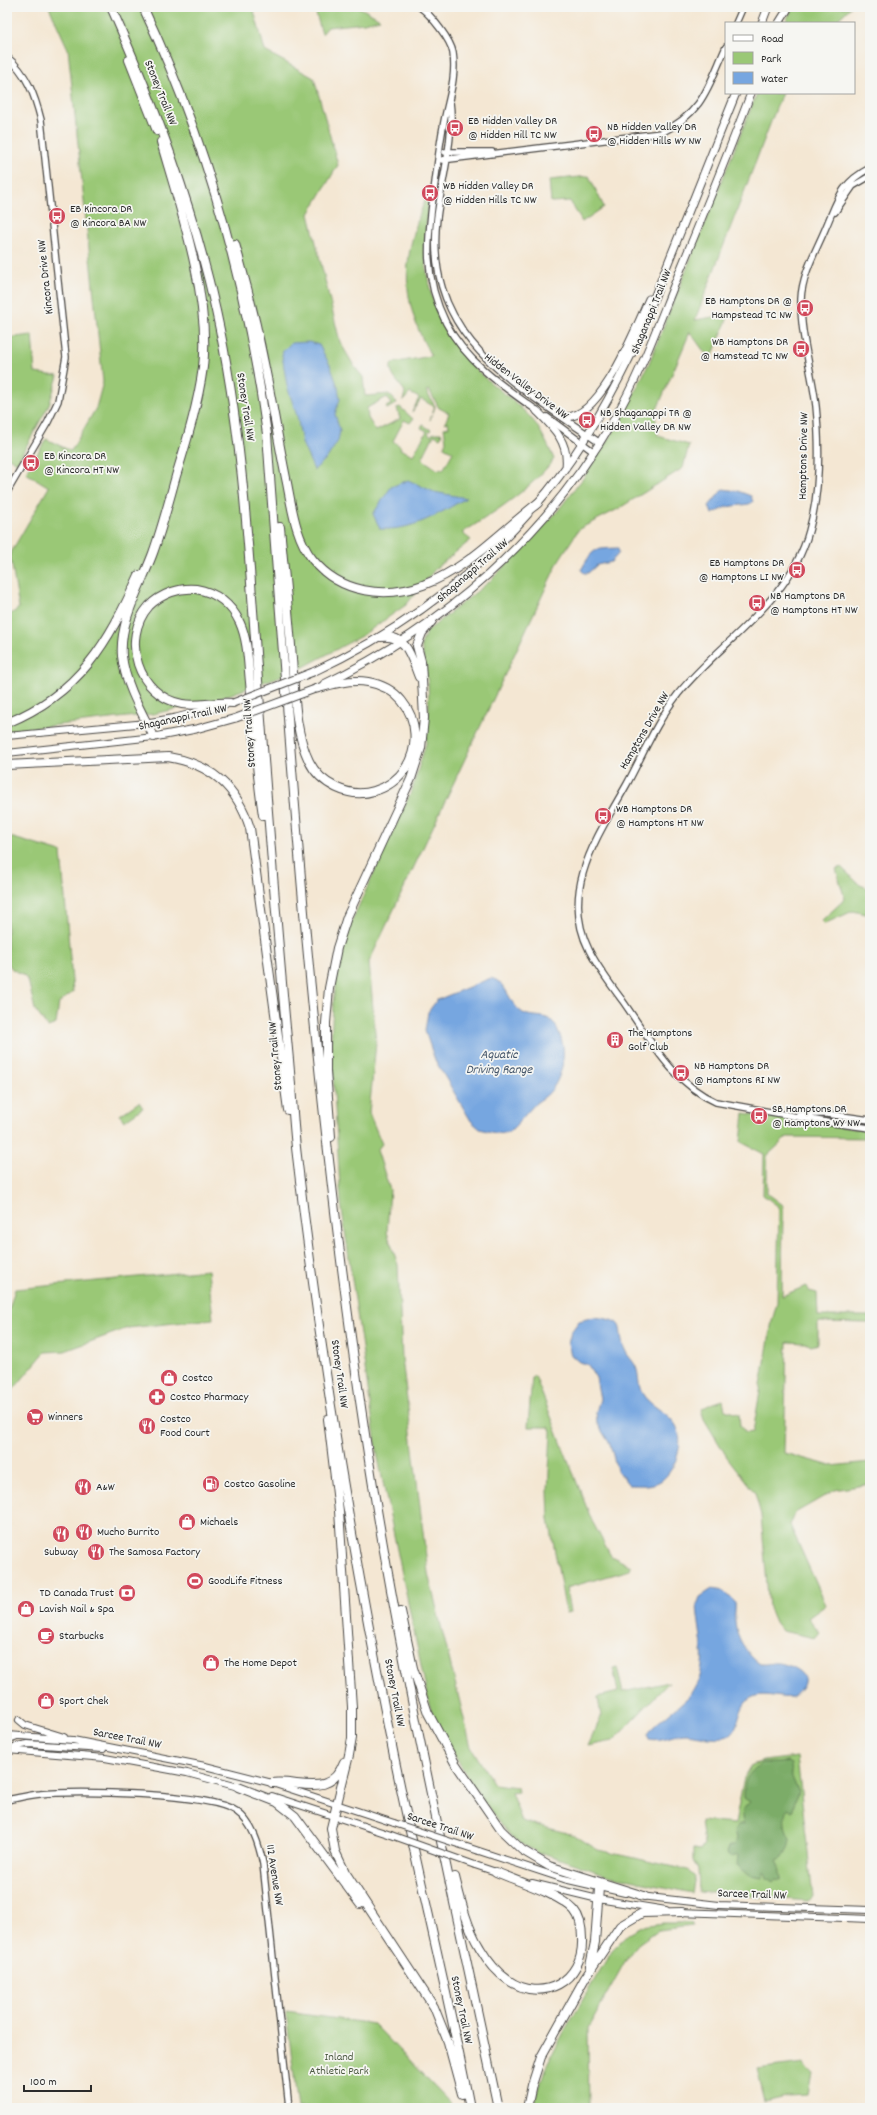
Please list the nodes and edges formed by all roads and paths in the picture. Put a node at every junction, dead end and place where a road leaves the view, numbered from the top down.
1 (111, 7) edge
2 (144, 7) edge
3 (420, 7) edge
4 (743, 7) edge
5 (768, 7) edge
6 (785, 7) edge
7 (789, 7) edge
8 (736, 22) edge
9 (762, 22) edge
10 (779, 22) edge
11 (780, 22) edge
12 (725, 49) edge
13 (7, 57) edge
14 (736, 94) edge
15 (751, 94) edge
16 (450, 99) junction
17 (447, 151) junction
18 (439, 152) junction
19 (502, 152) junction
20 (446, 159) junction
21 (438, 160) junction
22 (870, 168) edge
23 (209, 174) junction
24 (870, 176) edge
25 (829, 220) junction
26 (660, 282) junction
27 (537, 411) junction
28 (564, 418) junction
29 (267, 434) junction
30 (586, 434) junction
31 (581, 442) junction
32 (600, 443) junction
33 (594, 452) junction
34 (566, 469) junction
35 (7, 492) edge
36 (538, 503) junction
37 (168, 504) junction
38 (432, 621) junction
39 (381, 637) junction
40 (402, 641) junction
41 (421, 681) junction
42 (315, 688) junction
43 (233, 703) junction
44 (7, 723) edge
45 (147, 723) junction
46 (7, 736) edge
47 (154, 737) junction
48 (7, 753) edge
49 (7, 764) edge
50 (272, 877) junction
51 (786, 1114) junction
52 (870, 1120) edge
53 (870, 1128) edge
54 (297, 1156) junction
55 (331, 1182) junction
56 (318, 1315) junction
57 (364, 1429) junction
58 (352, 1710) junction
59 (19, 1720) dead end
60 (7, 1735) edge
61 (17, 1736) junction
62 (7, 1740) edge
63 (73, 1740) junction
64 (10, 1750) edge
65 (134, 1751) junction
66 (427, 1769) junction
67 (272, 1783) junction
68 (238, 1787) junction
69 (7, 1800) edge
70 (337, 1804) junction
71 (333, 1817) junction
72 (496, 1872) junction
73 (599, 1888) junction
74 (644, 1896) junction
75 (598, 1899) junction
76 (870, 1910) edge
77 (682, 1912) junction
78 (870, 1919) edge
79 (394, 1948) junction
80 (586, 1978) junction
81 (289, 2108) edge
82 (465, 2108) edge
83 (470, 2108) edge
84 (498, 2108) edge
85 (526, 2108) edge

1 - 37 highway
1 - 50 highway, Stoney Trail NW
2 - 23 highway, Stoney Trail NW
3 - 16 street, Hidden Valley Drive NW
4 - 8 street
5 - 9 main road
6 - 10 main road
7 - 11 main road
12 - 19 street
13 - 35 street, Kincora Drive NW
14 - 26 main road, Shaganappi Trail NW
15 - 32 main road, Shaganappi Trail NW
16 - 17 street, Hidden Valley Drive NW
16 - 18 street, Hidden Valley Drive NW
17 - 18 street
17 - 19 street
17 - 20 street, Hidden Valley Drive NW
18 - 21 street, Hidden Valley Drive NW
19 - 20 street
20 - 21 street
20 - 28 street, Hidden Valley Drive NW
21 - 27 street, Hidden Valley Drive NW
22 - 25 street, Hamptons Drive NW
23 - 29 highway, Stoney Trail NW
23 - 36 highway
24 - 25 street, Hamptons Drive NW
25 - 51 street, Hamptons Drive NW
26 - 28 main road
26 - 30 main road, Shaganappi Trail NW
27 - 31 street, Hidden Valley Drive NW
27 - 34 main road
28 - 30 street, Hidden Valley Drive NW
29 - 42 highway
29 - 55 highway, Stoney Trail NW
30 - 31 main road, Shaganappi Trail NW
30 - 32 street, Hidden Valley Drive NW
31 - 33 street, Hidden Valley Drive NW
31 - 34 main road, Shaganappi Trail NW
32 - 33 main road, Shaganappi Trail NW
33 - 38 main road, Shaganappi Trail NW
34 - 36 main road, Shaganappi Trail NW
36 - 39 main road, Shaganappi Trail NW
37 - 44 highway
37 - 45 highway
38 - 40 main road, Shaganappi Trail NW
38 - 41 highway
39 - 40 highway
39 - 43 main road, Shaganappi Trail NW, bridge
40 - 41 highway
40 - 42 main road, Shaganappi Trail NW
41 - 55 highway
42 - 47 main road, Shaganappi Trail NW, bridge
43 - 45 main road, Shaganappi Trail NW
43 - 50 highway
45 - 46 main road, Shaganappi Trail NW
45 - 47 highway
47 - 48 main road, Shaganappi Trail NW
49 - 54 highway
50 - 54 highway, Stoney Trail NW
51 - 52 street, Hamptons Drive NW
51 - 53 street, Hamptons Drive NW
54 - 56 highway, Stoney Trail NW
55 - 57 highway, Stoney Trail NW
56 - 58 highway
56 - 83 highway, Stoney Trail NW
57 - 66 highway, Stoney Trail NW
57 - 74 highway
58 - 67 highway
58 - 70 highway
59 - 63 main road
60 - 61 main road, Sarcee Trail NW
61 - 62 main road
61 - 63 main road, Sarcee Trail NW
63 - 65 main road, Sarcee Trail NW
64 - 65 main road
64 - 68 main road, Sarcee Trail NW
65 - 67 main road, Sarcee Trail NW
66 - 72 highway
66 - 84 highway, Stoney Trail NW
67 - 70 main road, Sarcee Trail NW
68 - 71 main road, Sarcee Trail NW
68 - 79 highway
69 - 81 street, 112 Avenue NW
70 - 71 highway
70 - 73 main road, Sarcee Trail NW, bridge
71 - 72 main road, Sarcee Trail NW, bridge
71 - 79 highway
72 - 75 main road, Sarcee Trail NW
73 - 74 main road, Sarcee Trail NW
73 - 75 highway
74 - 76 main road, Sarcee Trail NW
75 - 77 main road, Sarcee Trail NW
75 - 80 highway
77 - 78 main road, Sarcee Trail NW
77 - 80 highway
79 - 82 highway
80 - 85 highway

